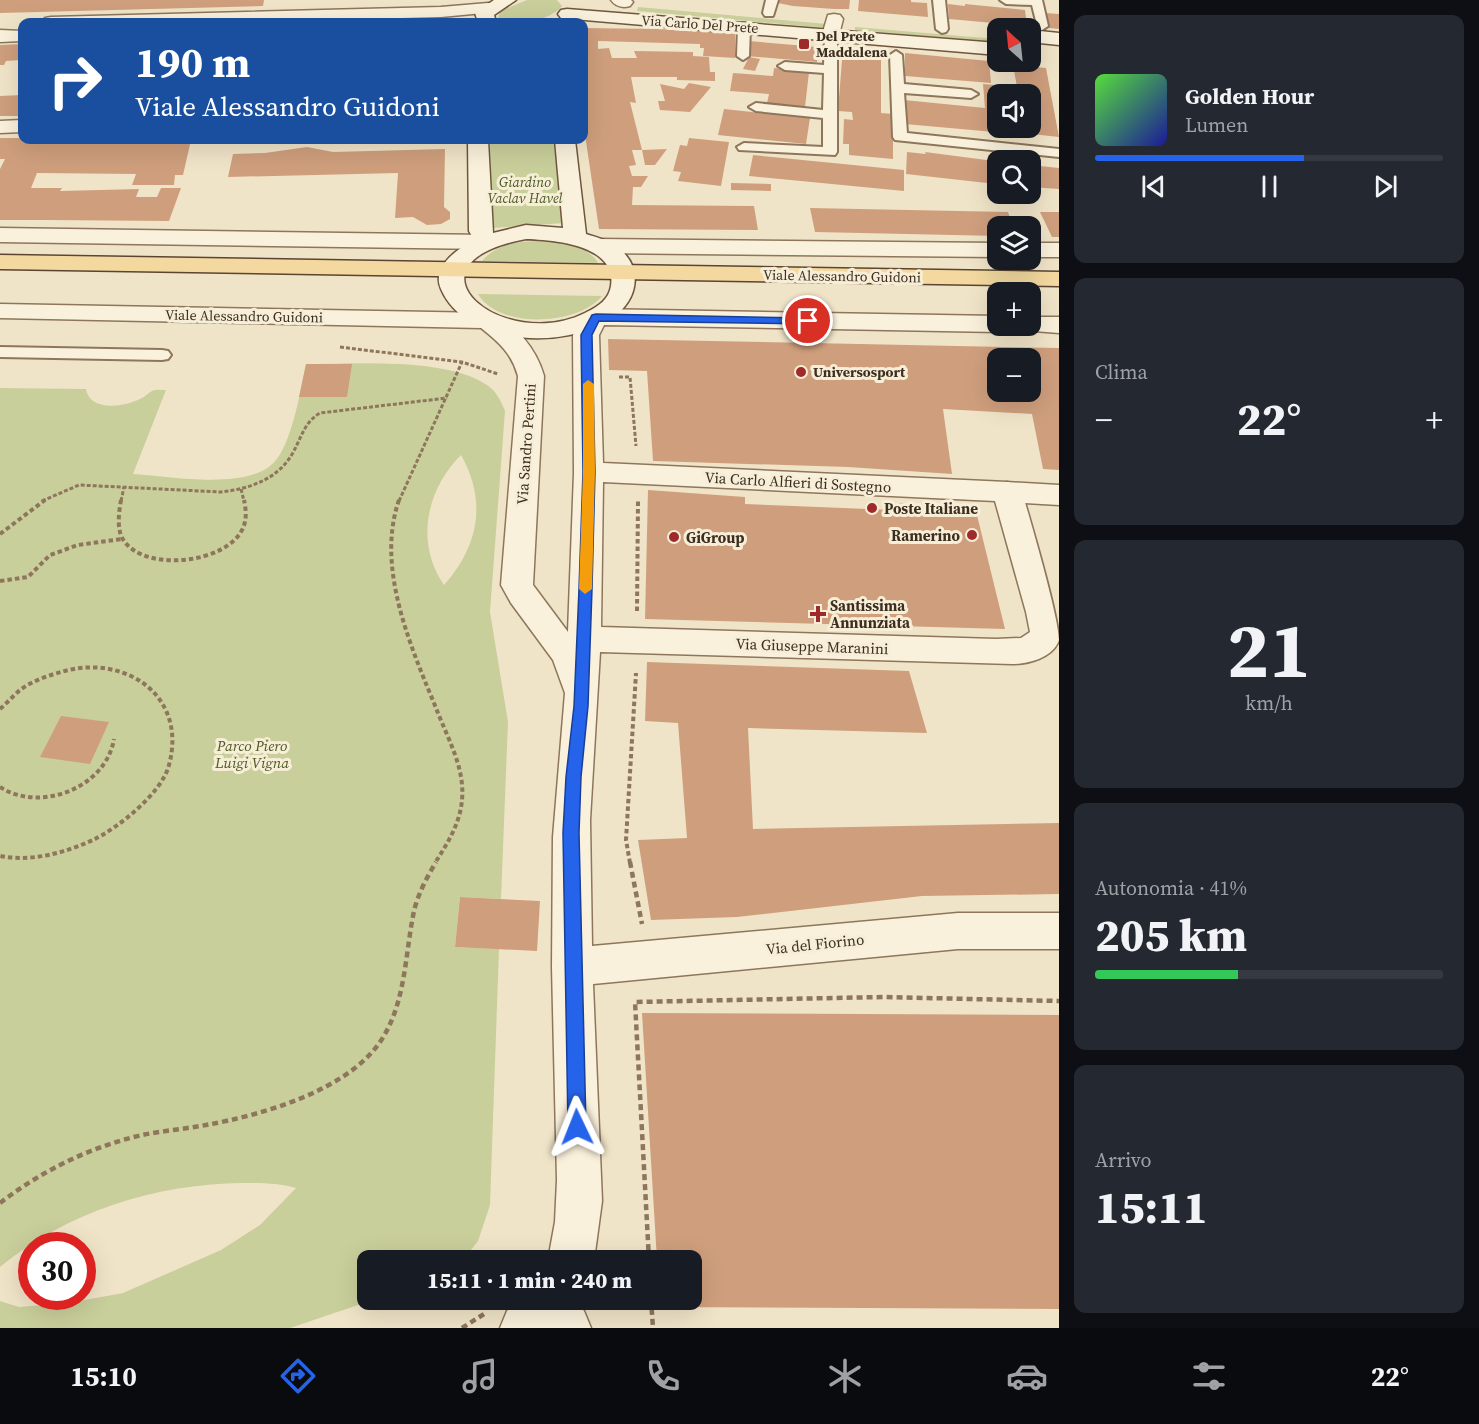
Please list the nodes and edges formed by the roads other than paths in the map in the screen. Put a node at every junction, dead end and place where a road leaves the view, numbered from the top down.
1 (507, 0) edge
2 (939, 0) edge
3 (1006, 0) edge
4 (617, 1) edge
5 (770, 7) edge
6 (564, 12) edge
7 (487, 17) edge
8 (207, 18) edge
9 (1036, 18) edge
10 (18, 23) edge
11 (0, 24) edge
12 (744, 27) junction
13 (832, 27) junction
14 (942, 29) junction
15 (987, 32) edge
16 (1041, 33) edge
17 (0, 36) edge
18 (18, 36) edge
19 (1059, 39) edge
20 (987, 48) edge
21 (1041, 53) edge
22 (1059, 54) edge
23 (896, 55) dead end
24 (743, 56) dead end
25 (784, 66) dead end
26 (829, 69) junction
27 (897, 88) junction
28 (971, 94) dead end
29 (756, 107) dead end
30 (830, 115) junction
31 (18, 126) edge
32 (0, 127) edge
33 (478, 144) edge
34 (565, 144) edge
35 (744, 147) dead end
36 (1059, 153) edge
37 (0, 235) edge
38 (575, 237) junction
39 (486, 242) junction
40 (598, 246) junction
41 (987, 250) edge
42 (1041, 250) edge
43 (1059, 250) edge
44 (0, 262) edge
45 (453, 277) junction
46 (0, 278) edge
47 (1059, 279) edge
48 (624, 280) junction
49 (987, 294) edge
50 (1041, 294) edge
51 (1059, 295) edge
52 (0, 311) edge
53 (596, 317) junction
54 (488, 321) junction
55 (987, 324) edge
56 (1041, 324) edge
57 (1059, 325) edge
58 (0, 352) edge
59 (162, 355) dead end
60 (589, 472) junction
61 (1006, 492) junction
62 (1059, 495) edge
63 (517, 585) junction
64 (585, 589) junction
65 (584, 639) junction
66 (581, 706) junction
67 (1059, 931) edge
68 (572, 967) junction
69 (573, 1250) edge

1 - 7 street
2 - 14 lane
3 - 9 lane
4 - 5 street, Via Carlo Del Prete
5 - 13 street, Via Carlo Del Prete
6 - 12 street, Via Carlo Del Prete
7 - 8 street
10 - 11 street
12 - 13 street, Via Carlo Del Prete
12 - 24 lane
13 - 14 street, Via Carlo Del Prete
13 - 20 street, Via Carlo Del Prete
13 - 26 lane
14 - 15 street, Via Carlo Del Prete
16 - 19 street
17 - 18 street
21 - 22 street
23 - 27 lane
25 - 26 lane
26 - 30 lane
27 - 28 lane
27 - 36 lane
29 - 30 lane
30 - 35 lane
31 - 32 street
33 - 39 street
34 - 38 street
37 - 39 street, Viale Alessandro Guidoni
38 - 39 street, Viale Alessandro Guidoni
38 - 40 street, Viale Alessandro Guidoni
39 - 45 street, Viale Alessandro Guidoni
40 - 41 street, Viale Alessandro Guidoni
40 - 48 street, Viale Alessandro Guidoni
42 - 43 street
44 - 45 main road, Viale Alessandro Guidoni
45 - 46 main road, Viale Alessandro Guidoni
45 - 48 main road, Viale Alessandro Guidoni
45 - 54 street, Viale Alessandro Guidoni
47 - 48 main road, Viale Alessandro Guidoni
48 - 49 main road, Viale Alessandro Guidoni
48 - 53 street, Viale Alessandro Guidoni
50 - 51 main road
52 - 54 street, Viale Alessandro Guidoni
53 - 54 street, Viale Alessandro Guidoni
53 - 55 street, Viale Alessandro Guidoni
53 - 60 street
54 - 63 street, Via Sandro Pertini
56 - 57 street
58 - 59 lane
60 - 61 street, Via Carlo Alfieri di Sostegno
60 - 64 street
61 - 62 street, Via Carlo Alfieri di Sostegno
61 - 65 street, Via Giuseppe Maranini
63 - 64 street
63 - 66 street
64 - 65 street
65 - 66 street
66 - 68 street
67 - 68 street, Via del Fiorino
68 - 69 street

